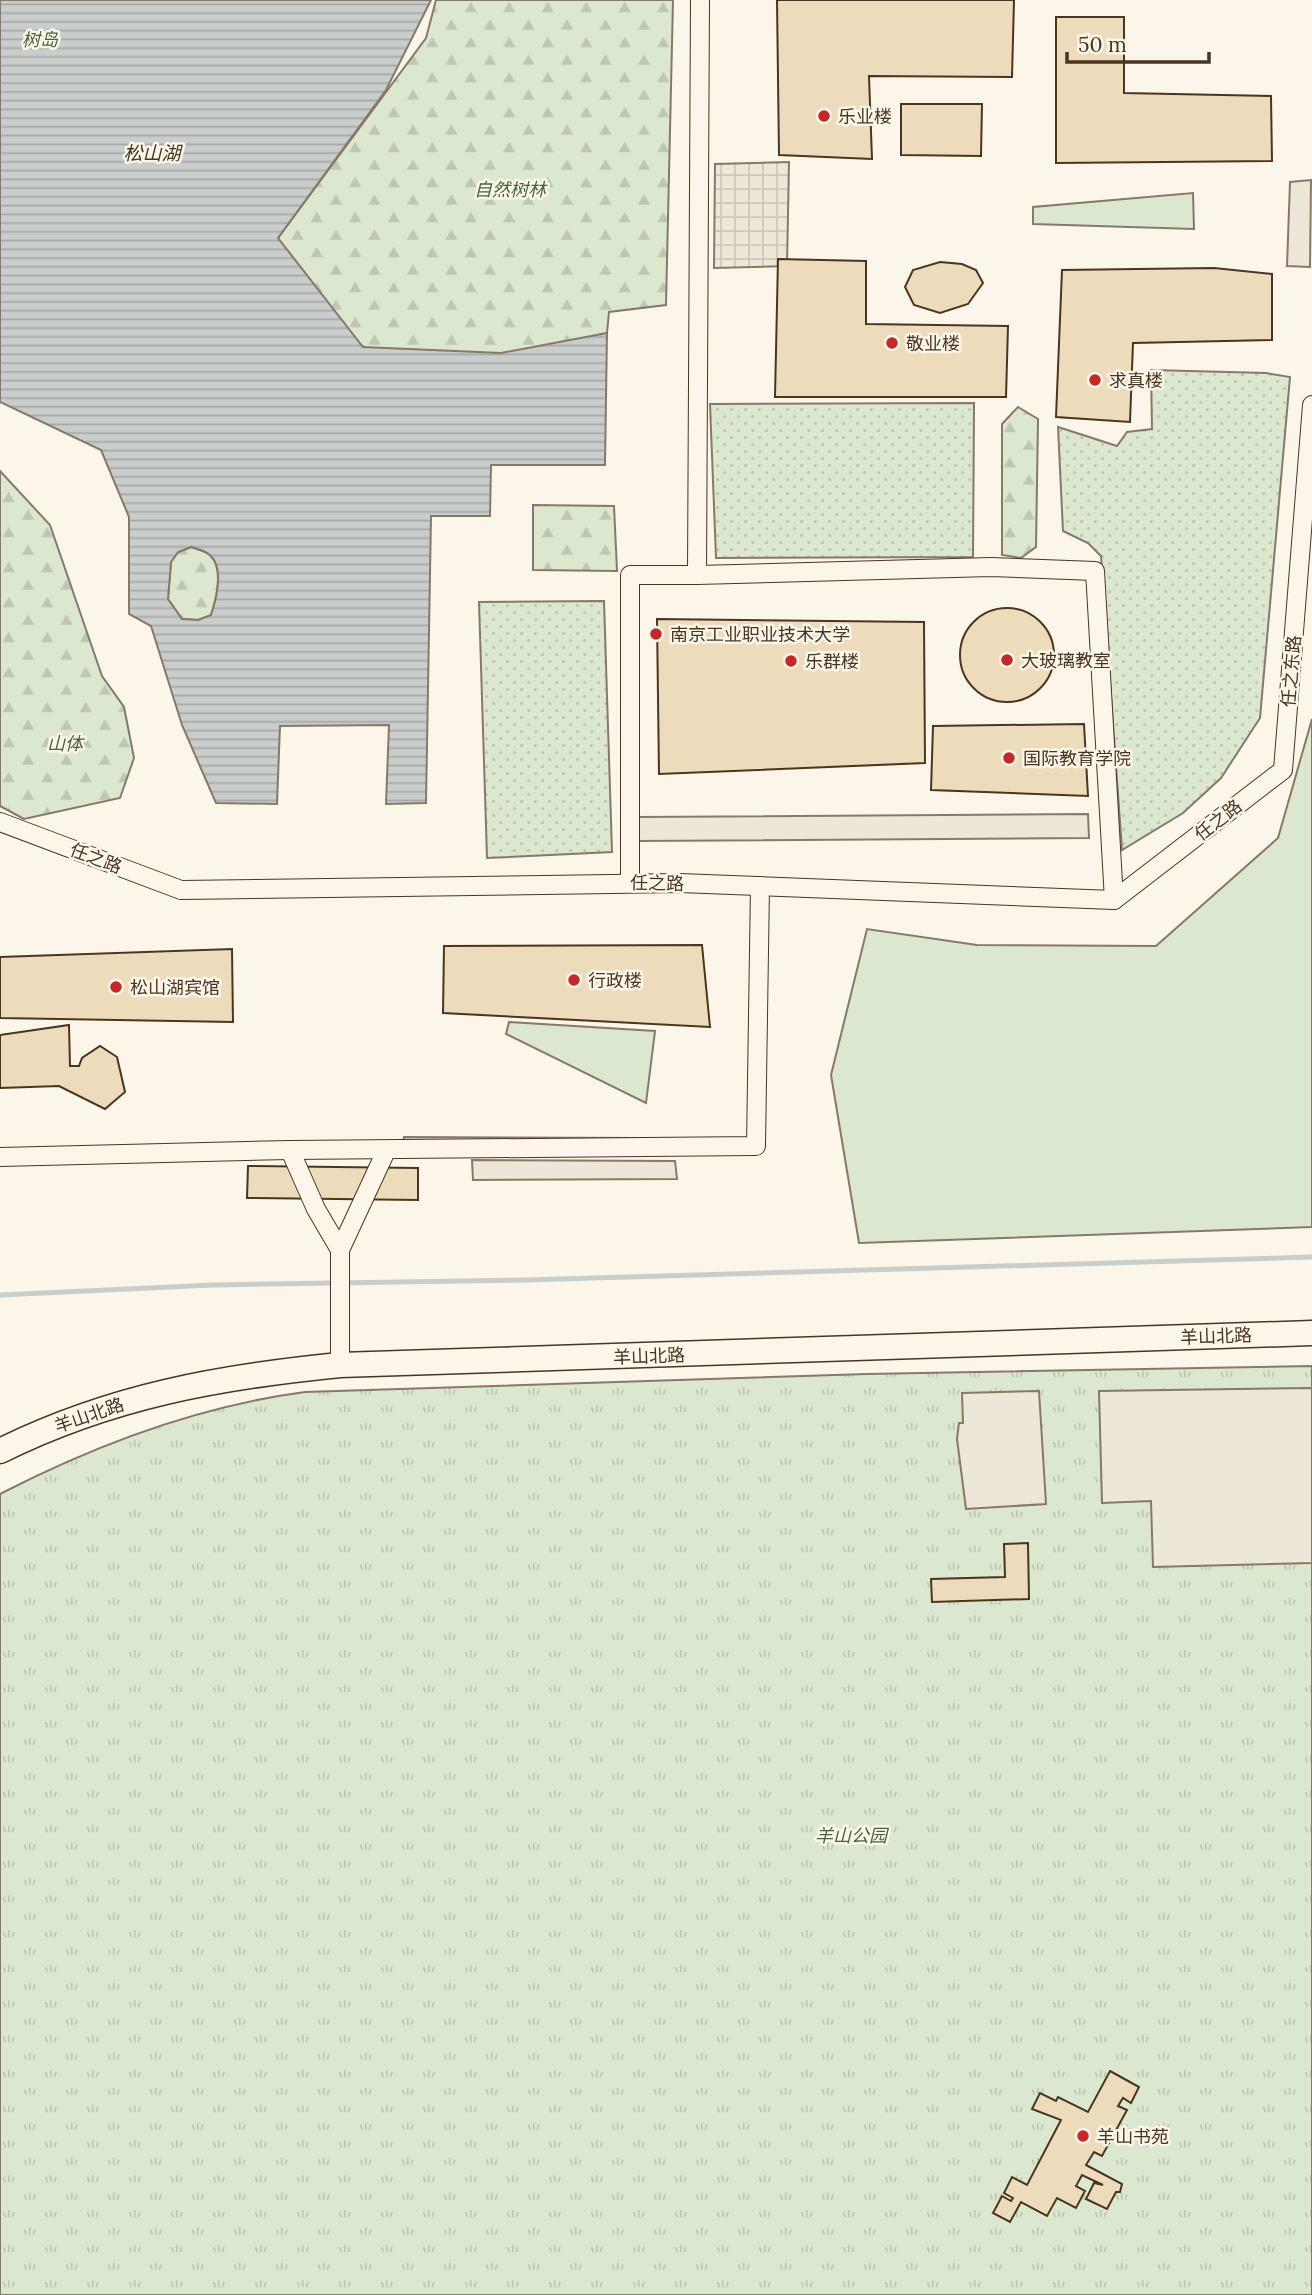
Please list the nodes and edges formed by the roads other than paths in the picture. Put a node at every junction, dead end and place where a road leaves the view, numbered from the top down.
1 (701, 0) edge
2 (1312, 405) edge
3 (697, 575) junction
4 (1283, 770) joint
5 (0, 822) edge
6 (630, 883) junction
7 (760, 886) junction
8 (1114, 900) junction
9 (290, 1150) junction
10 (386, 1151) junction
11 (0, 1157) edge
12 (340, 1251) junction
13 (1312, 1333) edge
14 (341, 1365) junction
15 (0, 1451) edge

1 - 3 street
2 - 4 street, 任之东路
3 - 6 street
3 - 8 street
4 - 8 street, 任之路
5 - 6 street, 任之路
6 - 7 street, 任之路
7 - 8 street, 任之路
7 - 10 street
9 - 10 street
9 - 11 street
9 - 12 street
10 - 12 street
12 - 14 street
13 - 14 street, 羊山北路
14 - 15 street, 羊山北路

